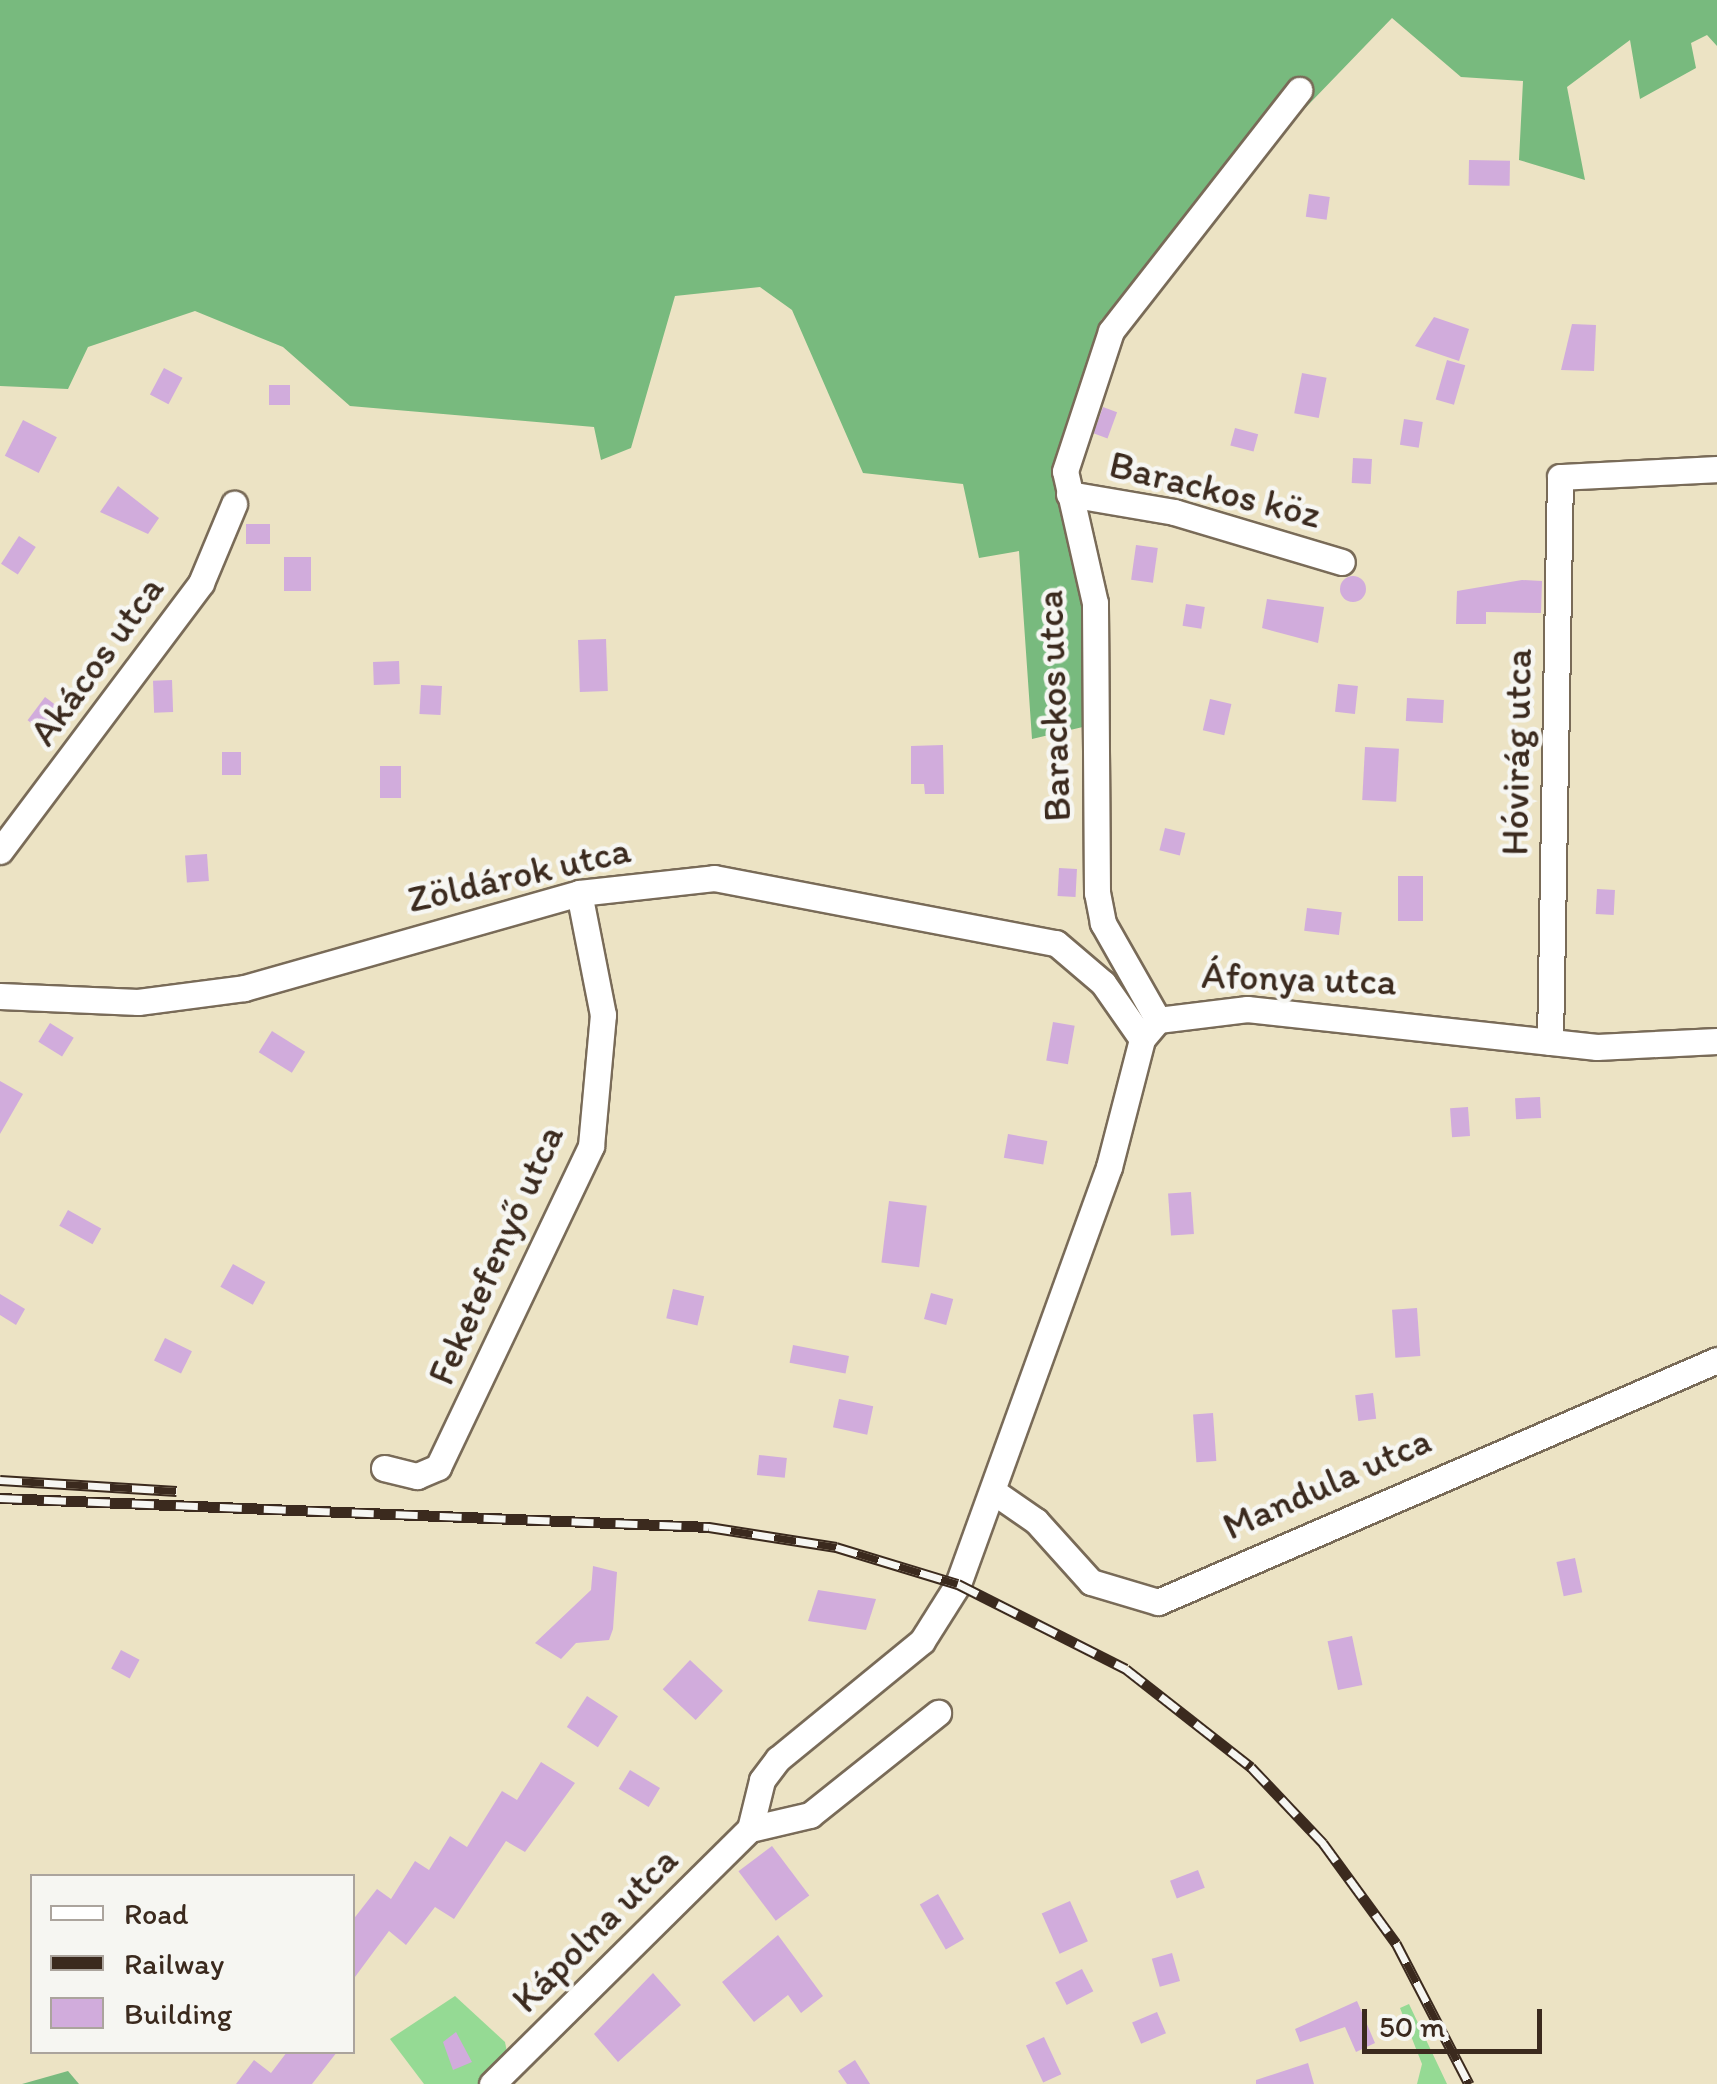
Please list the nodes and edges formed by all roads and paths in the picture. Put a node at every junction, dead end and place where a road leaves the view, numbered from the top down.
1 (1299, 90) dead end
2 (1717, 468) edge
3 (1069, 494) junction
4 (234, 504) dead end
5 (1342, 562) dead end
6 (1, 846) edge
7 (578, 893) junction
8 (0, 996) edge
9 (1150, 1029) junction
10 (1717, 1041) edge
11 (1550, 1042) junction
12 (1717, 1360) edge
13 (384, 1468) dead end
14 (994, 1492) junction
15 (938, 1712) dead end
16 (750, 1829) junction
17 (492, 2084) edge

1 - 3 street, Barackos utca
2 - 11 street, Hóvirág utca
3 - 5 street, Barackos köz
3 - 9 street, Barackos utca
4 - 6 street, Akácos utca
7 - 8 street, Zöldárok utca
7 - 9 street, Zöldárok utca
7 - 13 street, Feketefenyő utca
9 - 11 street, Áfonya utca
9 - 14 street
10 - 11 street
12 - 14 street, Mandula utca
14 - 16 street
15 - 16 street
16 - 17 street, Kápolna utca

